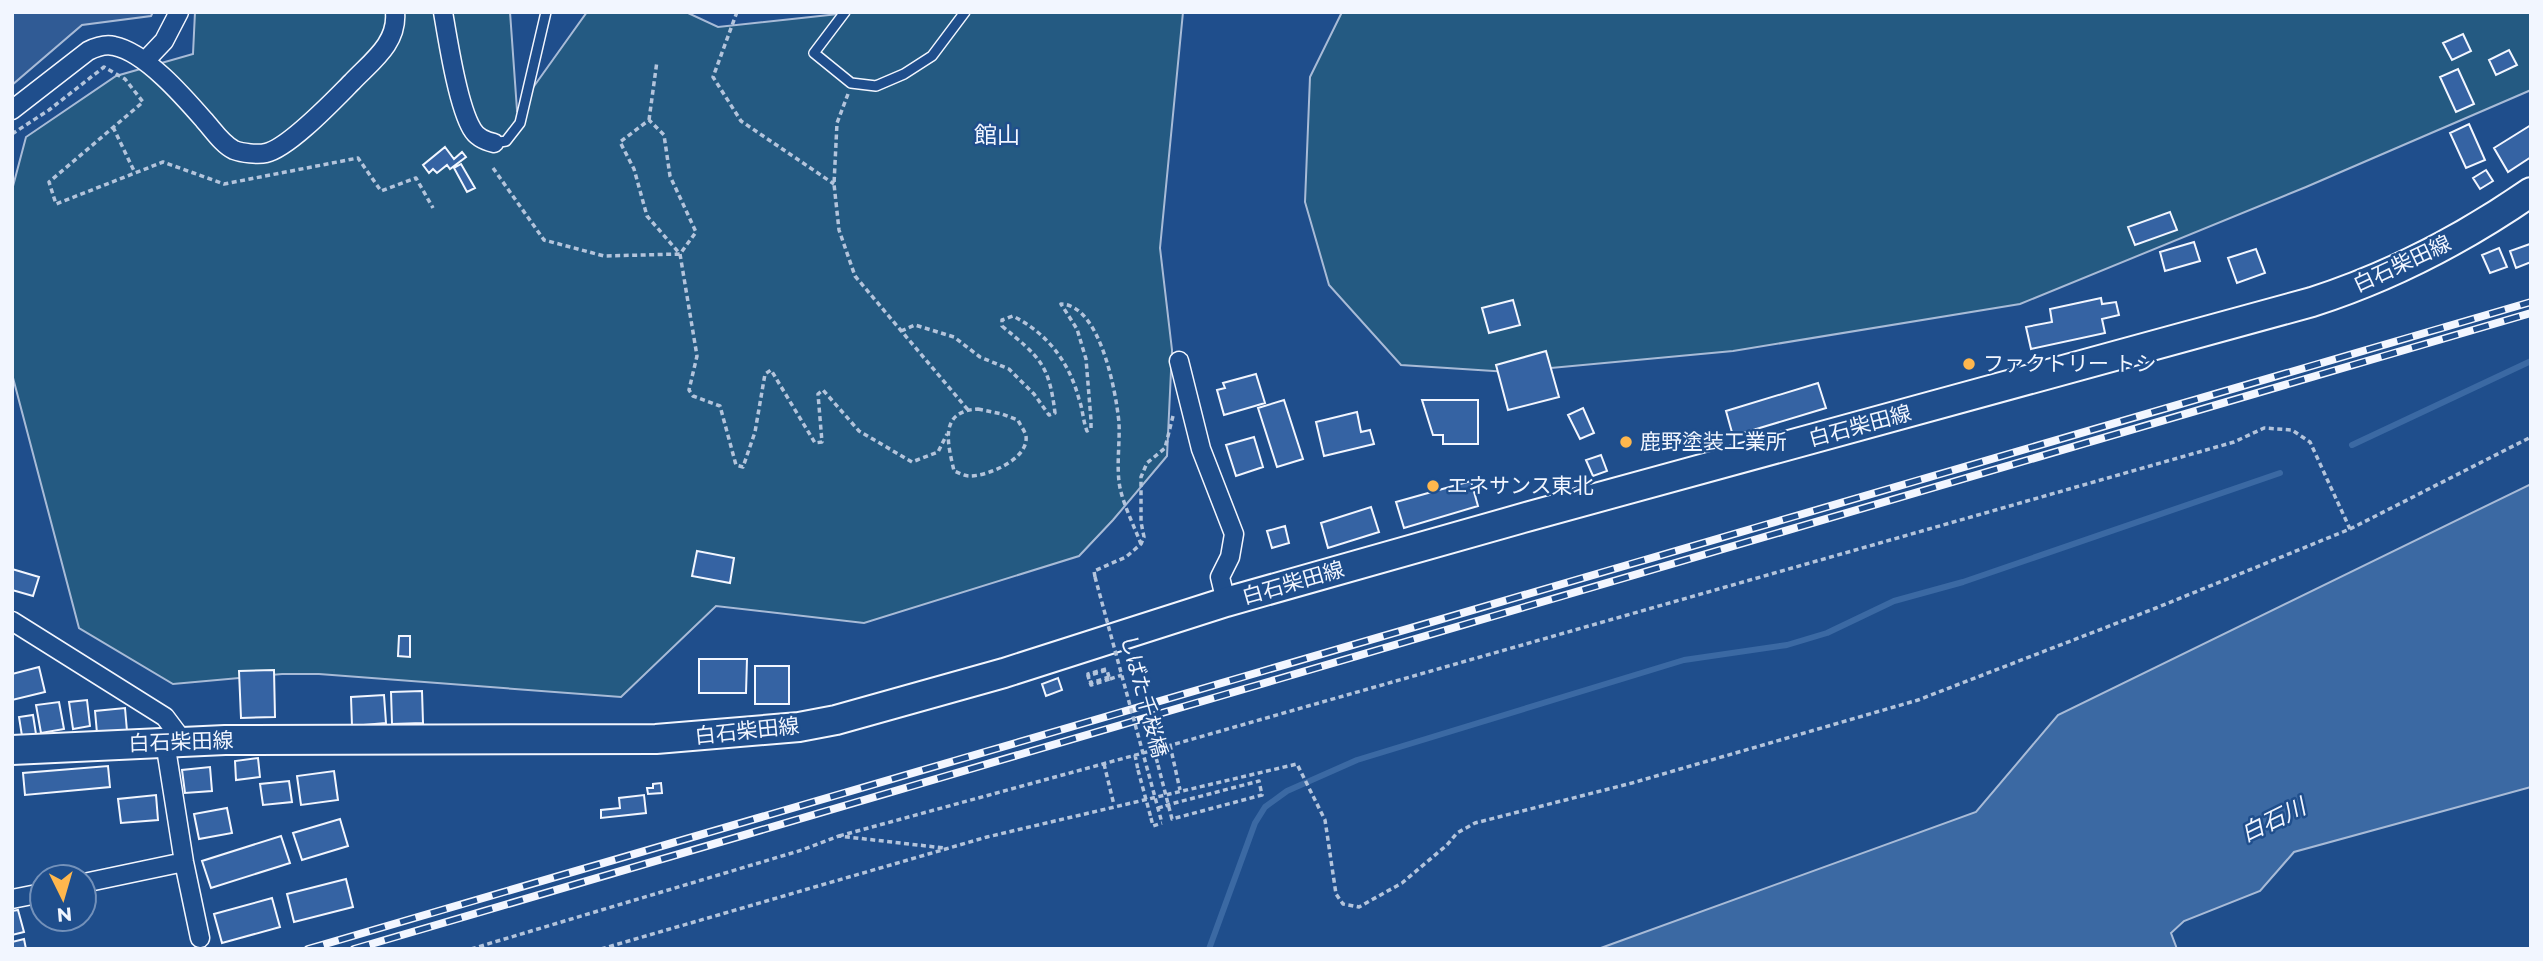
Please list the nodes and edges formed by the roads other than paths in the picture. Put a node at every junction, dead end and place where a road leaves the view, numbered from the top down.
1 (179, 12) edge
2 (395, 12) edge
3 (443, 12) edge
4 (546, 12) edge
5 (845, 12) edge
6 (965, 12) edge
7 (145, 61) junction
8 (12, 110) edge
9 (494, 143) joint
10 (2531, 192) edge
11 (1179, 361) dead end
12 (1226, 603) junction
13 (12, 621) edge
14 (174, 741) junction
15 (12, 750) edge
16 (184, 862) junction
17 (98, 880) edge
18 (200, 938) dead end

1 - 7 street
2 - 7 street
3 - 9 street
4 - 9 lane
5 - 6 lane
7 - 8 street
10 - 12 main road, 白石柴田線
11 - 12 street
12 - 14 main road, 白石柴田線
13 - 14 street
14 - 15 main road, 白石柴田線
14 - 16 street
16 - 17 street
16 - 18 street

